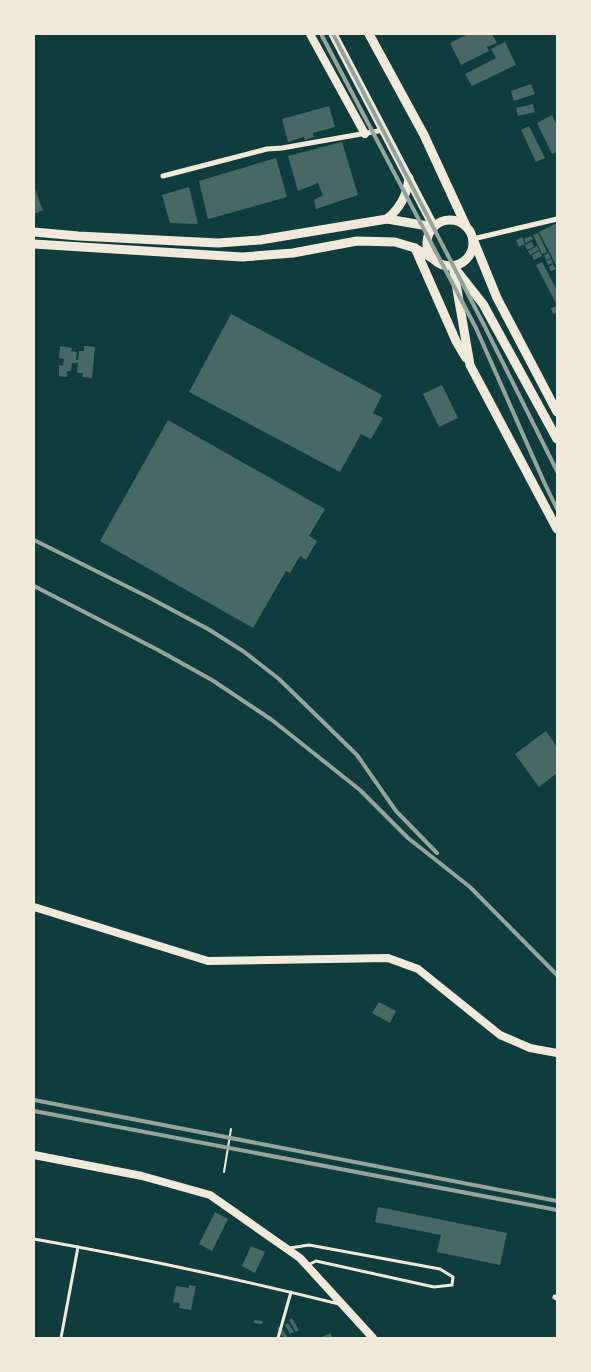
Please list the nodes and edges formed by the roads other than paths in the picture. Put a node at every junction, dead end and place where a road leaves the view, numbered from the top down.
1 (310, 34) edge
2 (334, 34) edge
3 (369, 34) edge
4 (385, 130) junction
5 (365, 134) junction
6 (164, 176) dead end
7 (410, 178) junction
8 (557, 219) edge
9 (386, 220) junction
10 (466, 226) junction
11 (434, 227) junction
12 (34, 232) edge
13 (473, 239) junction
14 (34, 244) edge
15 (415, 248) junction
16 (435, 260) junction
17 (453, 266) junction
18 (470, 365) junction
19 (557, 412) edge
20 (557, 439) edge
21 (557, 529) edge
22 (34, 907) edge
23 (557, 1053) edge
24 (34, 1155) edge
25 (34, 1239) edge
26 (78, 1247) junction
27 (286, 1249) junction
28 (307, 1266) junction
29 (291, 1292) junction
30 (343, 1305) junction
31 (61, 1338) edge
32 (278, 1338) edge
33 (373, 1338) edge

1 - 5 street
2 - 4 main road
3 - 10 main road
4 - 5 street
4 - 7 main road
5 - 6 street
7 - 9 main road
7 - 11 main road
8 - 13 street
9 - 11 main road
9 - 12 main road
10 - 11 main road
10 - 13 main road
11 - 16 main road
13 - 17 main road
13 - 19 main road
14 - 15 main road
15 - 16 main road
15 - 18 main road
16 - 17 main road
17 - 18 main road
17 - 20 main road
18 - 21 main road
22 - 23 street
24 - 27 street
25 - 26 lane
26 - 29 lane
26 - 31 lane
27 - 28 street
27 - 28 lane
28 - 30 street
29 - 30 lane
29 - 32 lane
30 - 33 street

